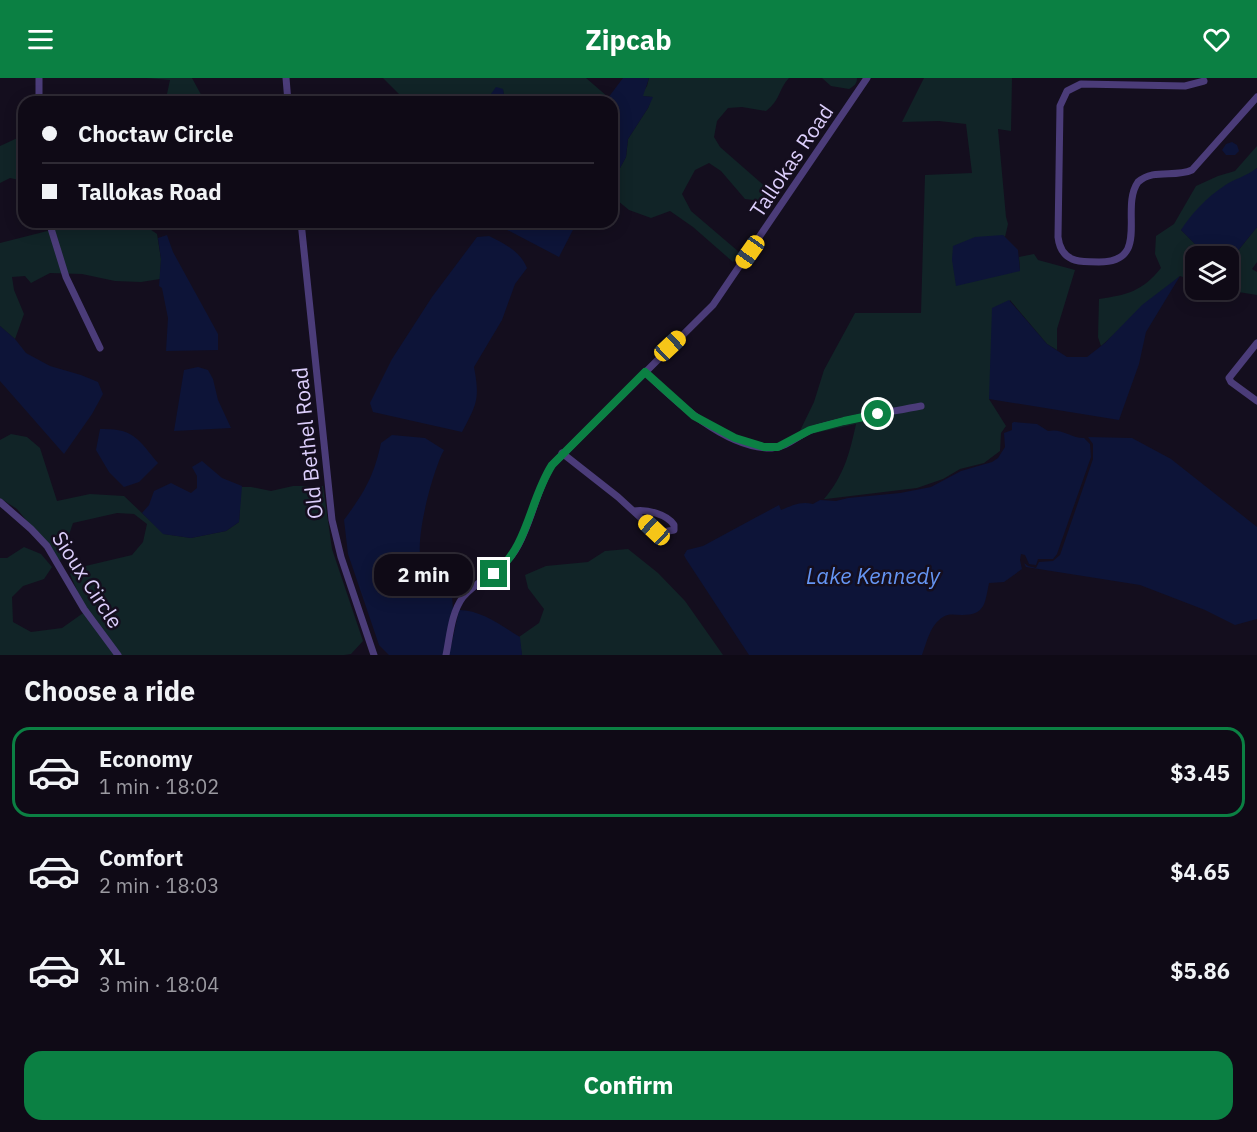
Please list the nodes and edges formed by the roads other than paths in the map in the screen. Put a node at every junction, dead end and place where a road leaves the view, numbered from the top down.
1 (39, 78) edge
2 (286, 78) edge
3 (867, 78) edge
4 (1204, 81) dead end
5 (39, 96) edge
6 (288, 96) edge
7 (1257, 97) edge
8 (51, 228) edge
9 (302, 228) edge
10 (1257, 343) edge
11 (100, 348) dead end
12 (645, 372) junction
13 (1257, 401) edge
14 (921, 406) dead end
15 (562, 453) junction
16 (0, 502) edge
17 (634, 511) junction
18 (118, 655) edge
19 (374, 655) edge
20 (446, 655) edge

1 - 5 street
2 - 6 street
3 - 12 street, Tallokas Road
4 - 7 street
8 - 11 street
9 - 19 street, Old Bethel Road
10 - 13 street
12 - 14 street
12 - 15 street, Tallokas Road
15 - 17 street
15 - 20 street, Tallokas Road
16 - 18 street, Sioux Circle
17 - 17 street

